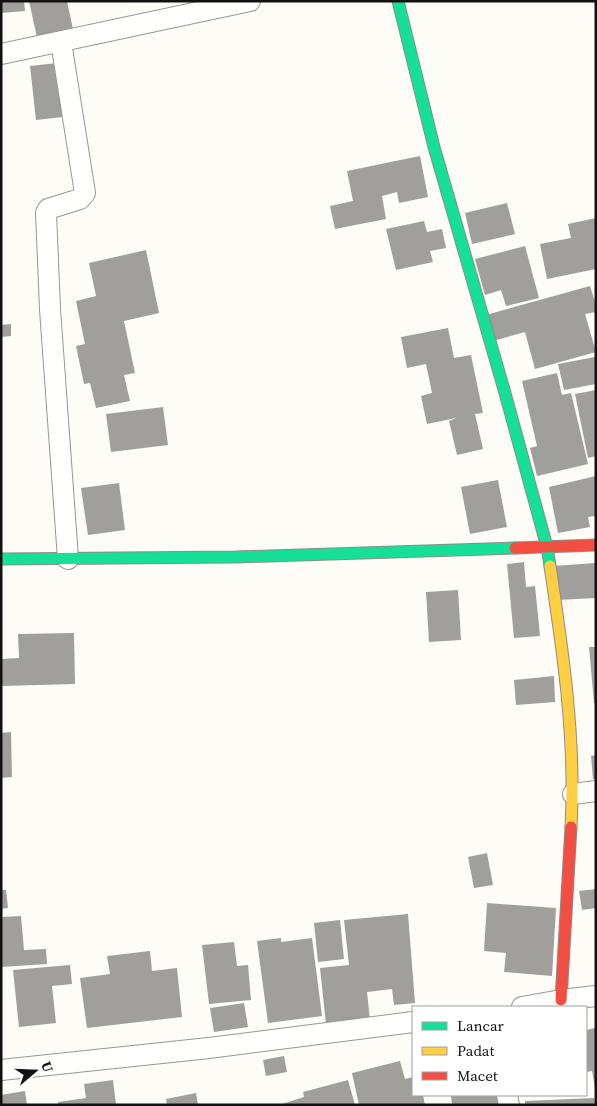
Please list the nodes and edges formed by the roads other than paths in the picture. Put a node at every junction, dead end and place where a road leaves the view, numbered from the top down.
1 (250, 1) edge
2 (398, 1) edge
3 (61, 42) junction
4 (1, 54) edge
5 (596, 545) edge
6 (547, 547) junction
7 (1, 559) edge
8 (68, 559) junction
9 (596, 791) edge
10 (573, 794) junction
11 (596, 996) edge
12 (561, 1000) junction
13 (528, 1006) edge
14 (412, 1022) edge
15 (1, 1070) edge

1 - 3 street
2 - 6 street
3 - 4 street
3 - 8 street
5 - 6 street
6 - 8 street
6 - 10 street
7 - 8 street
9 - 10 street
10 - 12 street
11 - 12 street
12 - 13 street
14 - 15 street

